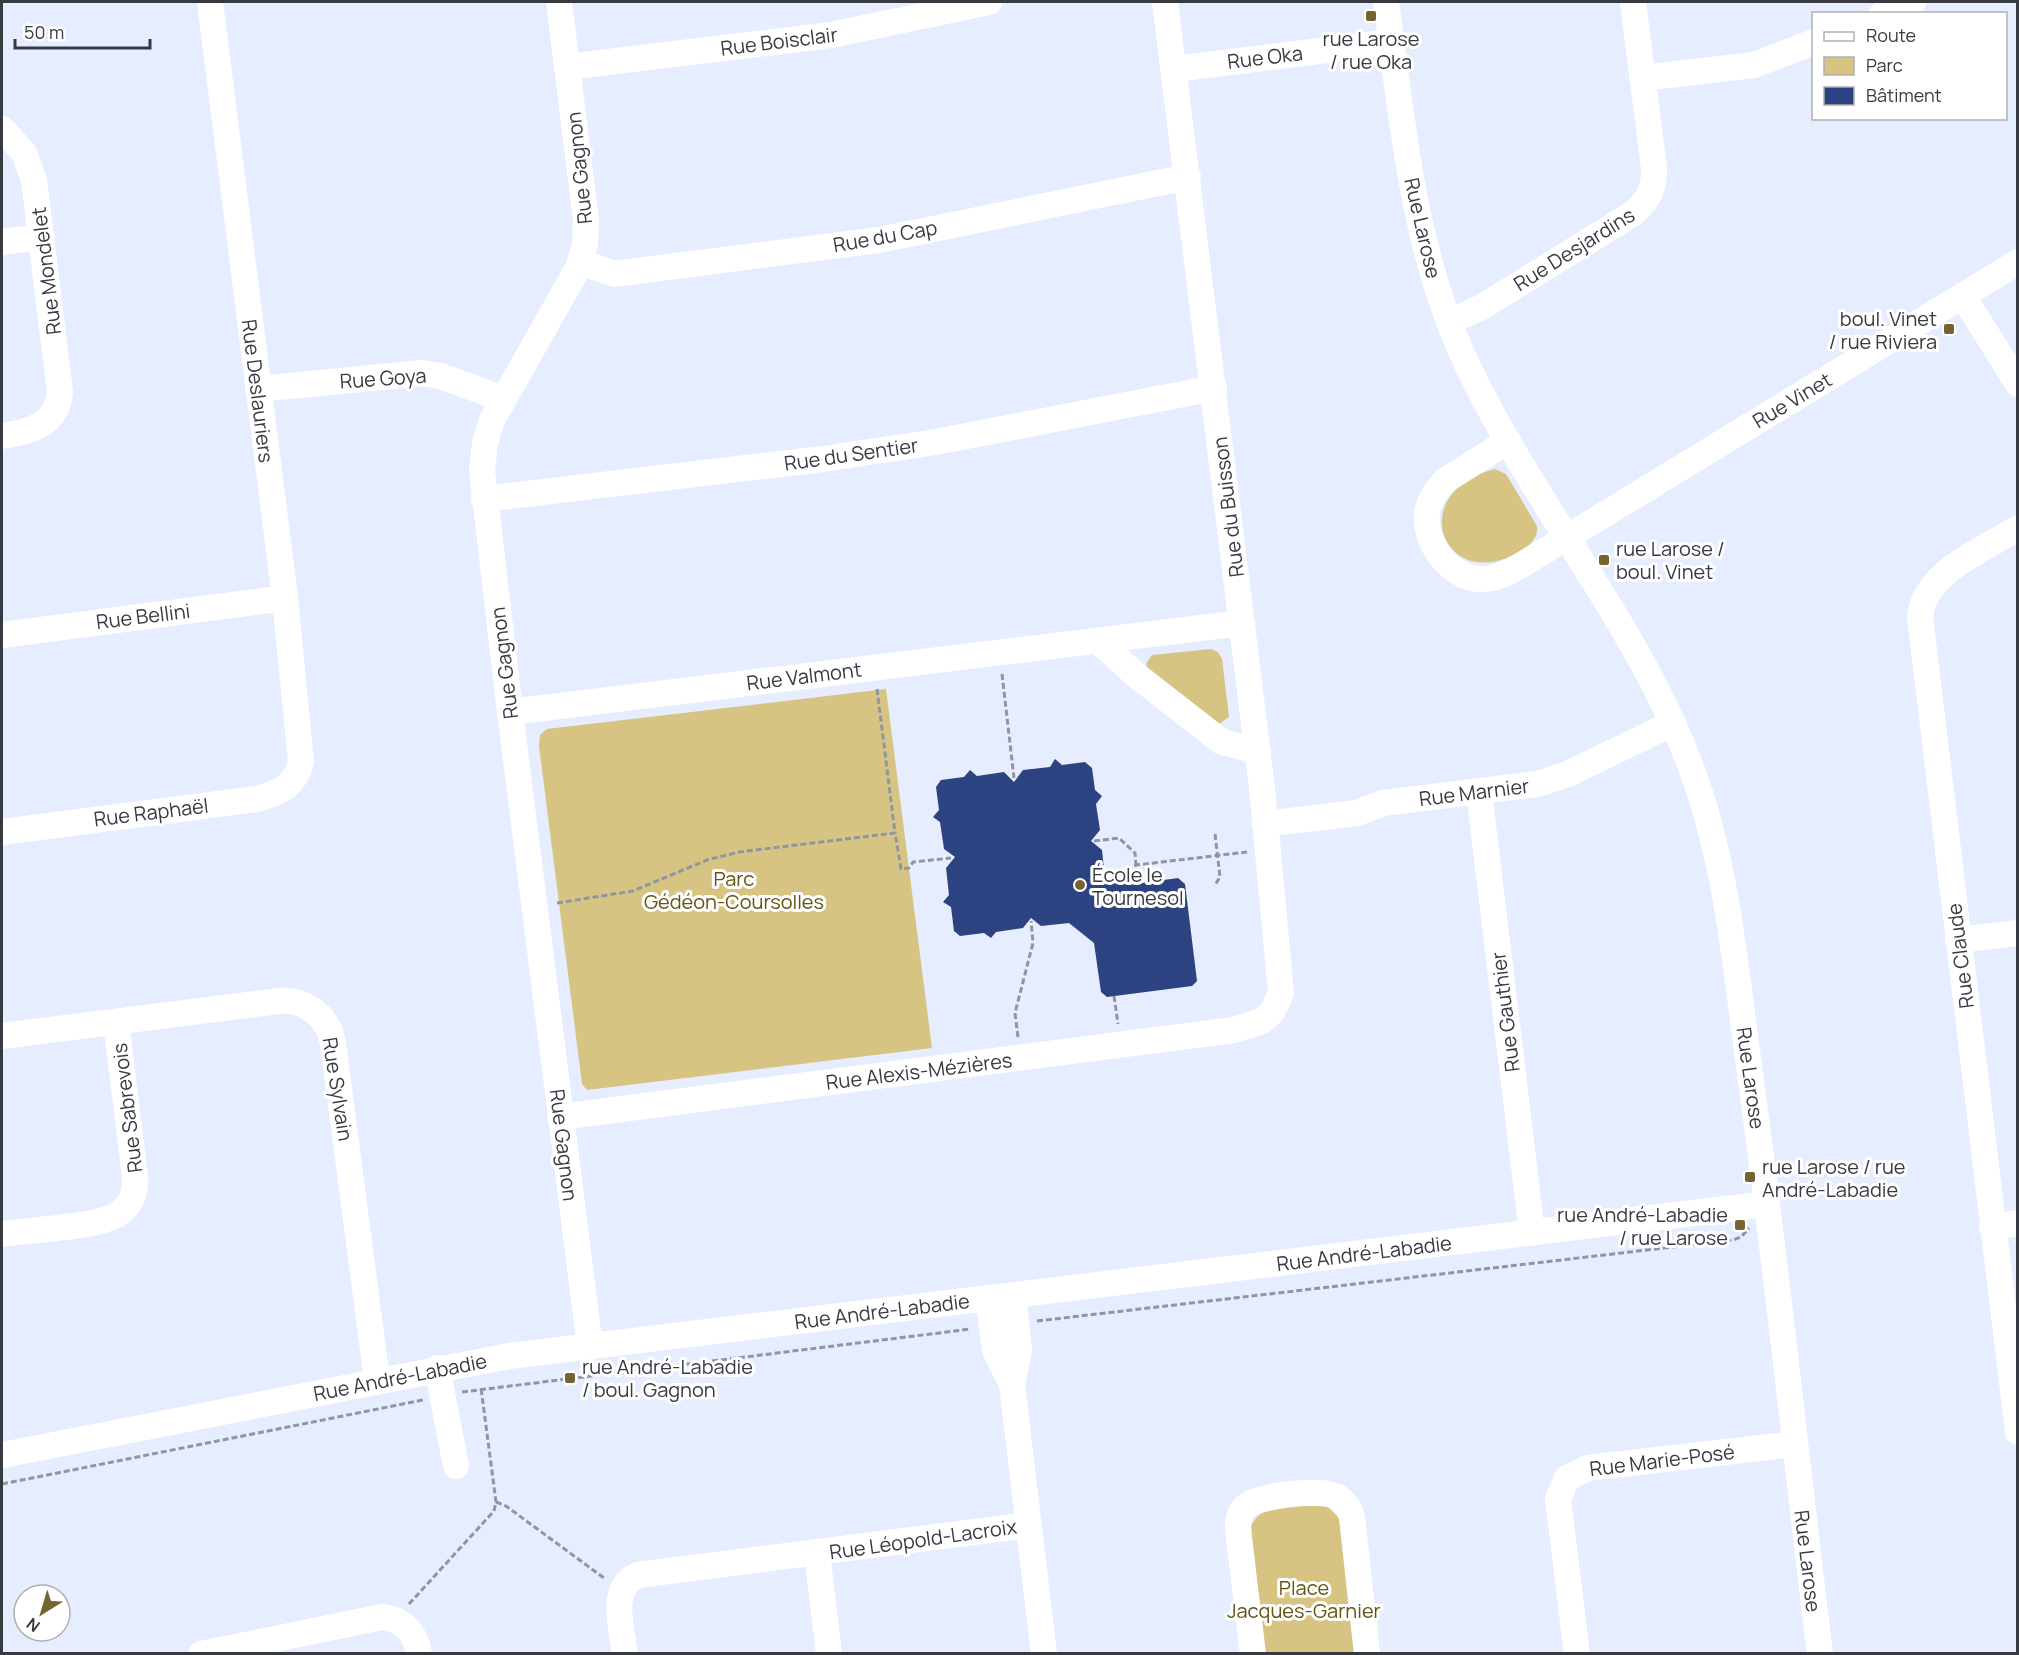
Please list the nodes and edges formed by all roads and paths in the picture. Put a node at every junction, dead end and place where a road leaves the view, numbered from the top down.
1 (210, 2) edge
2 (559, 2) edge
3 (989, 2) edge
4 (1165, 2) edge
5 (1386, 2) edge
6 (1633, 2) edge
7 (1913, 2) edge
8 (1887, 12) edge
9 (1392, 42) junction
10 (1812, 43) edge
11 (567, 67) junction
12 (1174, 69) junction
13 (1642, 78) junction
14 (2, 129) edge
15 (1188, 177) junction
16 (42, 237) junction
17 (2, 242) edge
18 (581, 262) junction
19 (2018, 262) edge
20 (1963, 296) junction
21 (1449, 322) junction
22 (2018, 384) edge
23 (1214, 388) junction
24 (258, 389) junction
25 (503, 399) junction
26 (2, 436) edge
27 (1508, 441) junction
28 (484, 499) junction
29 (2018, 528) edge
30 (1567, 537) junction
31 (285, 598) junction
32 (1242, 623) junction
33 (2, 634) edge
34 (1098, 640) junction
35 (1002, 673) dead end
36 (877, 688) dead end
37 (510, 712) junction
38 (1673, 723) junction
39 (1258, 751) junction
40 (1014, 778) dead end
41 (294, 779) joint
42 (1479, 792) junction
43 (1265, 824) junction
44 (2, 832) edge
45 (895, 833) junction
46 (1215, 834) dead end
47 (1094, 841) dead end
48 (1247, 852) dead end
49 (1217, 855) junction
50 (951, 858) dead end
51 (1136, 865) junction
52 (1124, 881) dead end
53 (1215, 885) dead end
54 (557, 903) dead end
55 (1031, 921) dead end
56 (2018, 933) edge
57 (1958, 940) junction
58 (1114, 996) dead end
59 (1272, 1012) joint
60 (116, 1022) junction
61 (1118, 1026) dead end
62 (2, 1036) edge
63 (1018, 1039) dead end
64 (560, 1116) junction
65 (1767, 1204) junction
66 (2018, 1223) edge
67 (1750, 1227) dead end
68 (1992, 1227) junction
69 (1532, 1233) junction
70 (2, 1234) edge
71 (1524, 1258) dead end
72 (1524, 1265) junction
73 (1001, 1296) junction
74 (1026, 1322) dead end
75 (2011, 1324) edge
76 (977, 1328) dead end
77 (590, 1347) junction
78 (437, 1368) junction
79 (376, 1380) junction
80 (481, 1388) junction
81 (453, 1394) dead end
82 (427, 1399) dead end
83 (2018, 1431) edge
84 (1794, 1443) junction
85 (2, 1455) edge
86 (456, 1467) dead end
87 (2, 1484) edge
88 (496, 1502) junction
89 (1028, 1525) junction
90 (817, 1553) junction
91 (611, 1584) dead end
92 (406, 1607) dead end
93 (201, 1653) edge
94 (419, 1653) edge
95 (625, 1653) edge
96 (830, 1653) edge
97 (1044, 1653) edge
98 (1253, 1653) edge
99 (1367, 1653) edge
100 (1577, 1653) edge
101 (1820, 1653) edge

1 - 24 street, Rue Deslauriers
2 - 11 street, Rue Gagnon
3 - 11 street, Rue Boisclair
4 - 12 street, Rue du Buisson
5 - 9 street, Rue Larose
6 - 13 street, Rue Desjardins
7 - 8 street
9 - 12 street, Rue Oka
9 - 21 street, Rue Larose
10 - 13 street
11 - 18 street, Rue Gagnon
12 - 15 street, Rue du Buisson
13 - 21 street, Rue Desjardins
14 - 16 street, Rue Mondelet
15 - 18 street, Rue du Cap
15 - 23 street, Rue du Buisson
16 - 17 street
16 - 26 street, Rue Mondelet
18 - 25 street, Rue Gagnon
19 - 20 street, Rue Vinet
20 - 22 street
20 - 30 street, Rue Vinet
21 - 27 street, Rue Larose
23 - 28 street, Rue du Sentier
23 - 32 street, Rue du Buisson
24 - 25 street, Rue Goya
24 - 31 street, Rue Deslauriers
25 - 28 street, Rue Gagnon
27 - 30 street, Rue Larose
27 - 30 street
28 - 37 street, Rue Gagnon
29 - 57 street, Rue Claude
30 - 38 street, Rue Larose
31 - 33 street, Rue Bellini
31 - 41 street, Rue Deslauriers
32 - 34 street, Rue Valmont
32 - 39 street, Rue du Buisson
34 - 37 street, Rue Valmont
34 - 39 street
35 - 40 path
36 - 45 path
37 - 64 street, Rue Gagnon
38 - 42 street, Rue Marnier
38 - 65 street, Rue Larose
39 - 43 street, Rue du Buisson
41 - 44 street, Rue Raphaël
42 - 43 street, Rue Marnier
42 - 69 street, Rue Gauthier
43 - 59 street, Rue du Buisson
45 - 50 path
45 - 54 path
46 - 49 path
47 - 51 path
48 - 49 path
49 - 51 path
49 - 53 path
51 - 52 path
55 - 63 path
56 - 57 street
57 - 68 street, Rue Claude
58 - 61 path
59 - 64 street, Rue Alexis-Mézières
60 - 62 street, Rue Sylvain
60 - 70 street, Rue Sabrevois
60 - 79 street, Rue Sylvain
64 - 77 street, Rue Gagnon
65 - 69 street, Rue André-Labadie
65 - 84 street, Rue Larose
66 - 68 street
67 - 72 path, Rue André-Labadie
68 - 75 street, Rue Claude
69 - 73 street, Rue André-Labadie
71 - 72 path
72 - 74 path, Rue André-Labadie
73 - 77 street, Rue André-Labadie
73 - 89 street
75 - 83 street, Rue Claude
76 - 80 path, Rue André-Labadie
77 - 78 street, Rue André-Labadie
78 - 79 street, Rue André-Labadie
78 - 86 street
79 - 85 street, Rue André-Labadie
80 - 81 path, Rue André-Labadie
80 - 88 path
82 - 87 path, Rue André-Labadie
84 - 100 street, Rue Marie-Posé
84 - 101 street, Rue Larose
88 - 91 path
88 - 92 path
89 - 90 street, Rue Léopold-Lacroix
89 - 97 street
90 - 95 street, Rue Léopold-Lacroix
90 - 96 street, Rue Léopold-Lacroix
93 - 94 street
98 - 99 street

